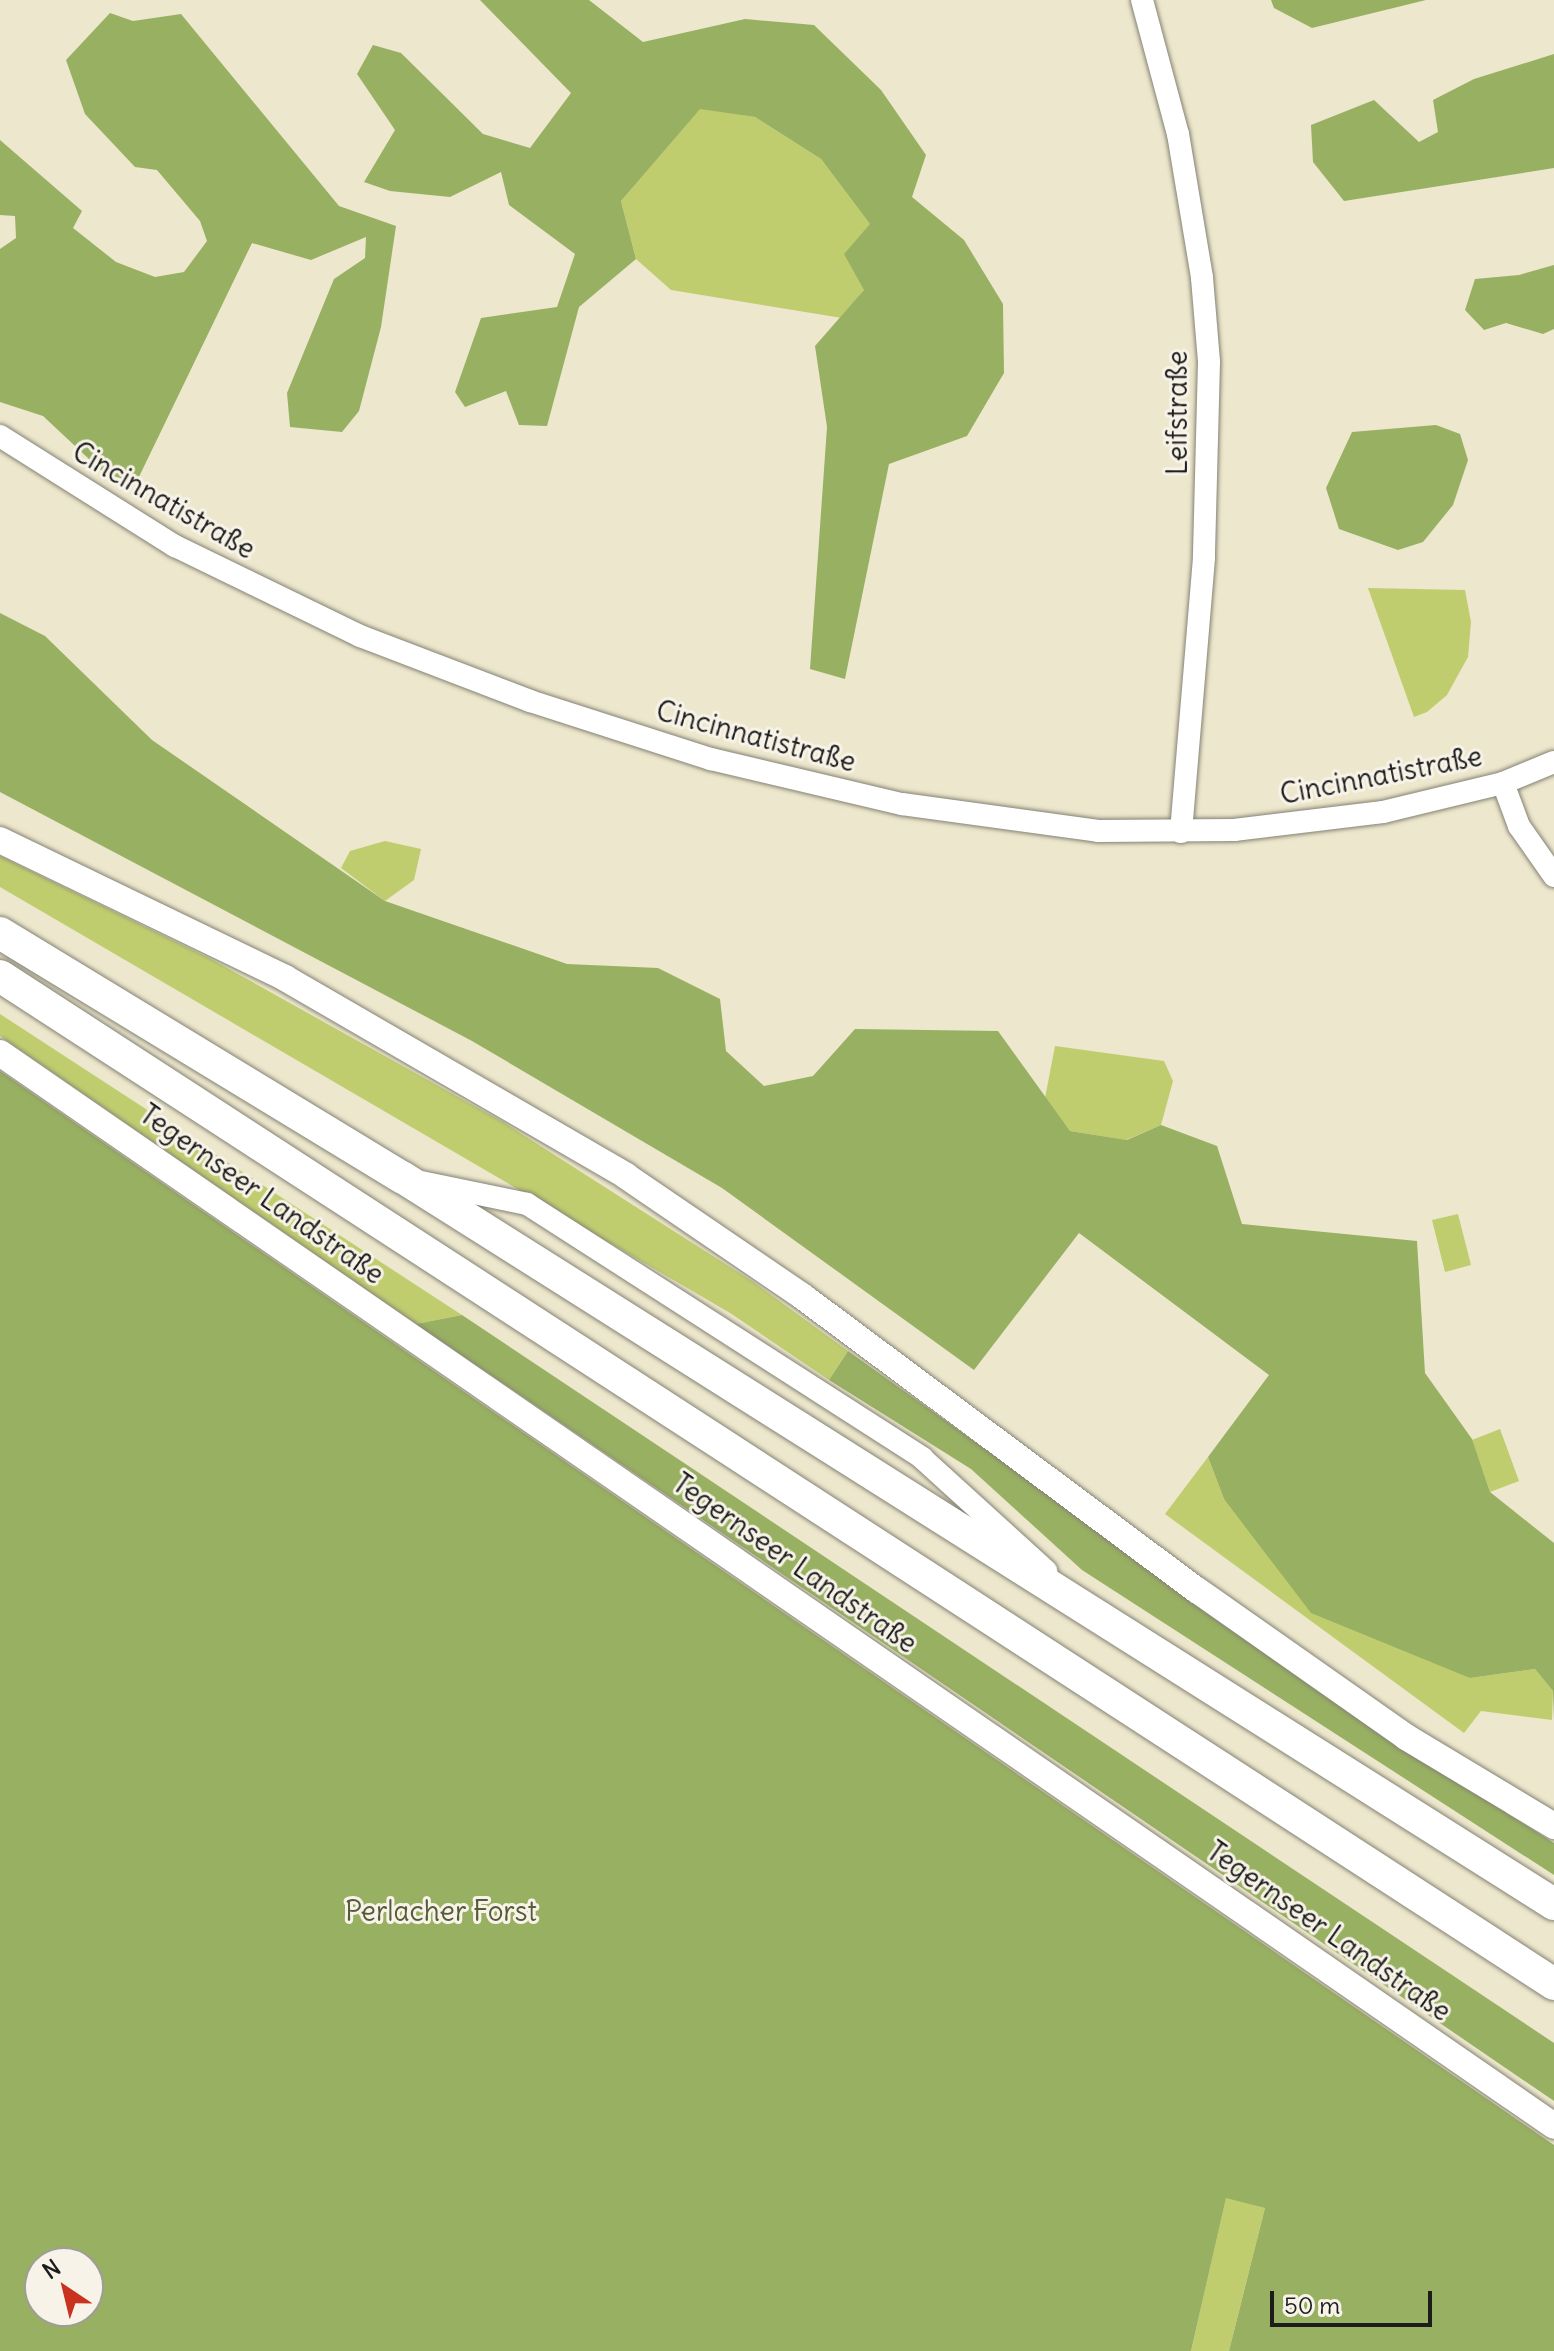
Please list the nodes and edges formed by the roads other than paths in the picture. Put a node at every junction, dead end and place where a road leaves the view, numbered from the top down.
1 (1142, 0) edge
2 (0, 436) edge
3 (1554, 762) edge
4 (1503, 783) junction
5 (1181, 832) junction
6 (0, 840) edge
7 (1554, 876) edge
8 (0, 933) edge
9 (0, 976) edge
10 (0, 1053) edge
11 (402, 1177) junction
12 (1092, 1612) junction
13 (1554, 1826) edge
14 (1554, 1904) edge
15 (1554, 1984) edge
16 (1554, 2126) edge

1 - 5 street, Leifstraße
2 - 5 street, Cincinnatistraße
3 - 4 street, Cincinnatistraße
4 - 5 street, Cincinnatistraße
4 - 7 street
6 - 13 main road
8 - 11 highway
9 - 15 highway
10 - 16 main road, Tegernseer Landstraße
11 - 12 highway
11 - 12 street
12 - 14 highway

